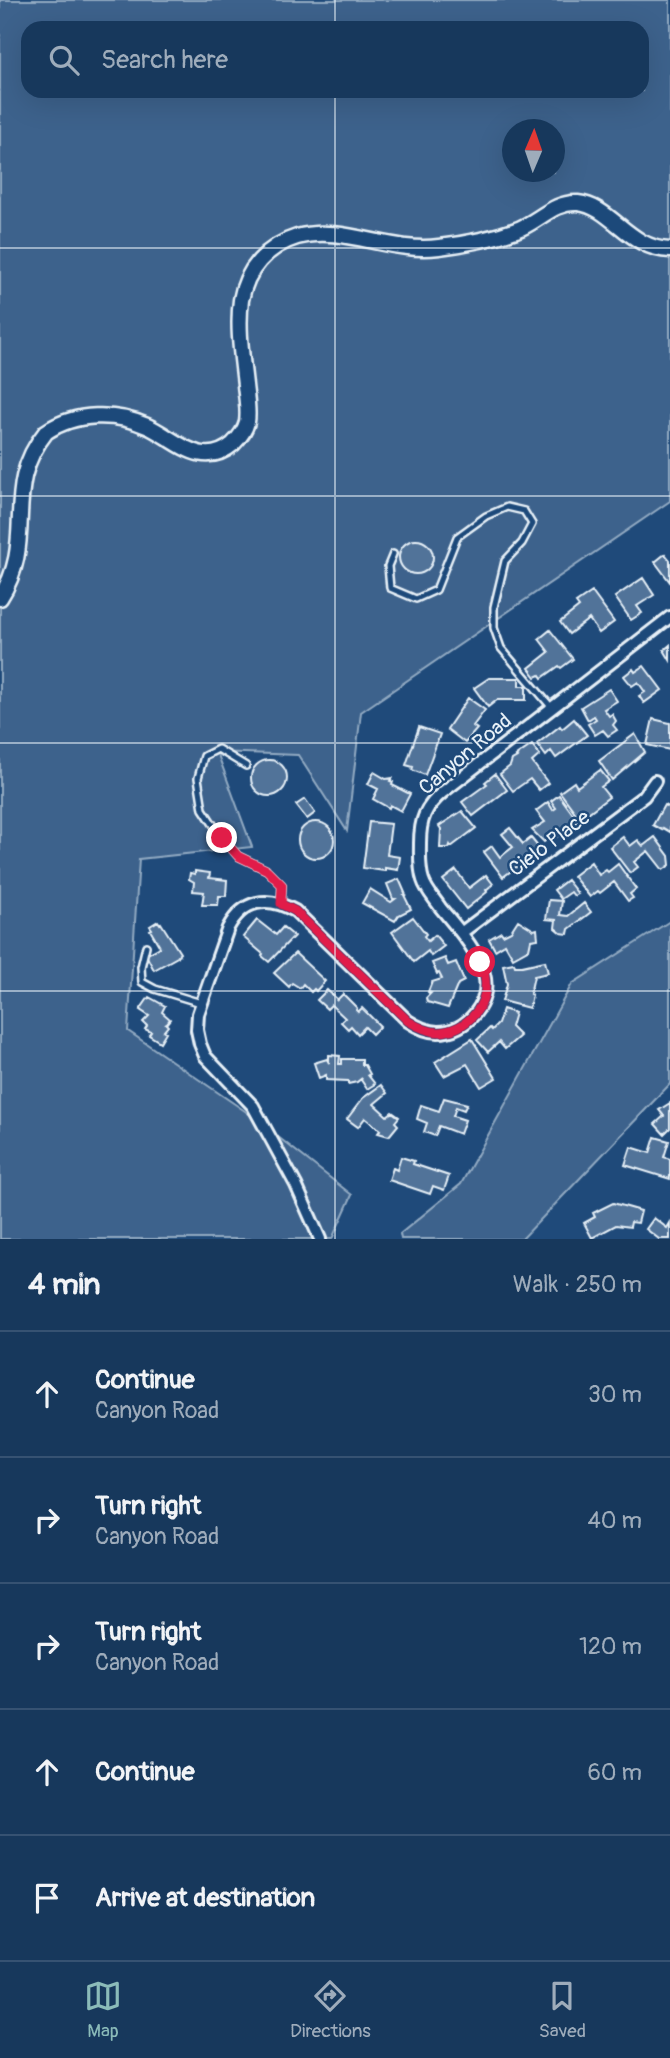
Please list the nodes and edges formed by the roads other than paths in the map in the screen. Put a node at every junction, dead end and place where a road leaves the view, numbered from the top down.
1 (670, 250) edge
2 (12, 465) dead end
3 (5, 512) dead end
4 (393, 554) dead end
5 (0, 598) edge
6 (670, 617) edge
7 (552, 708) junction
8 (246, 766) dead end
9 (655, 781) dead end
10 (281, 904) junction
11 (461, 933) junction
12 (146, 946) dead end
13 (201, 1003) junction
14 (320, 1239) edge

1 - 2 street
3 - 5 street
4 - 7 lane
6 - 7 street, Canyon Road
7 - 11 street, Canyon Road
8 - 10 lane
9 - 11 street, Cielo Place
10 - 11 street, Canyon Road
10 - 13 street
12 - 13 lane
13 - 14 street

